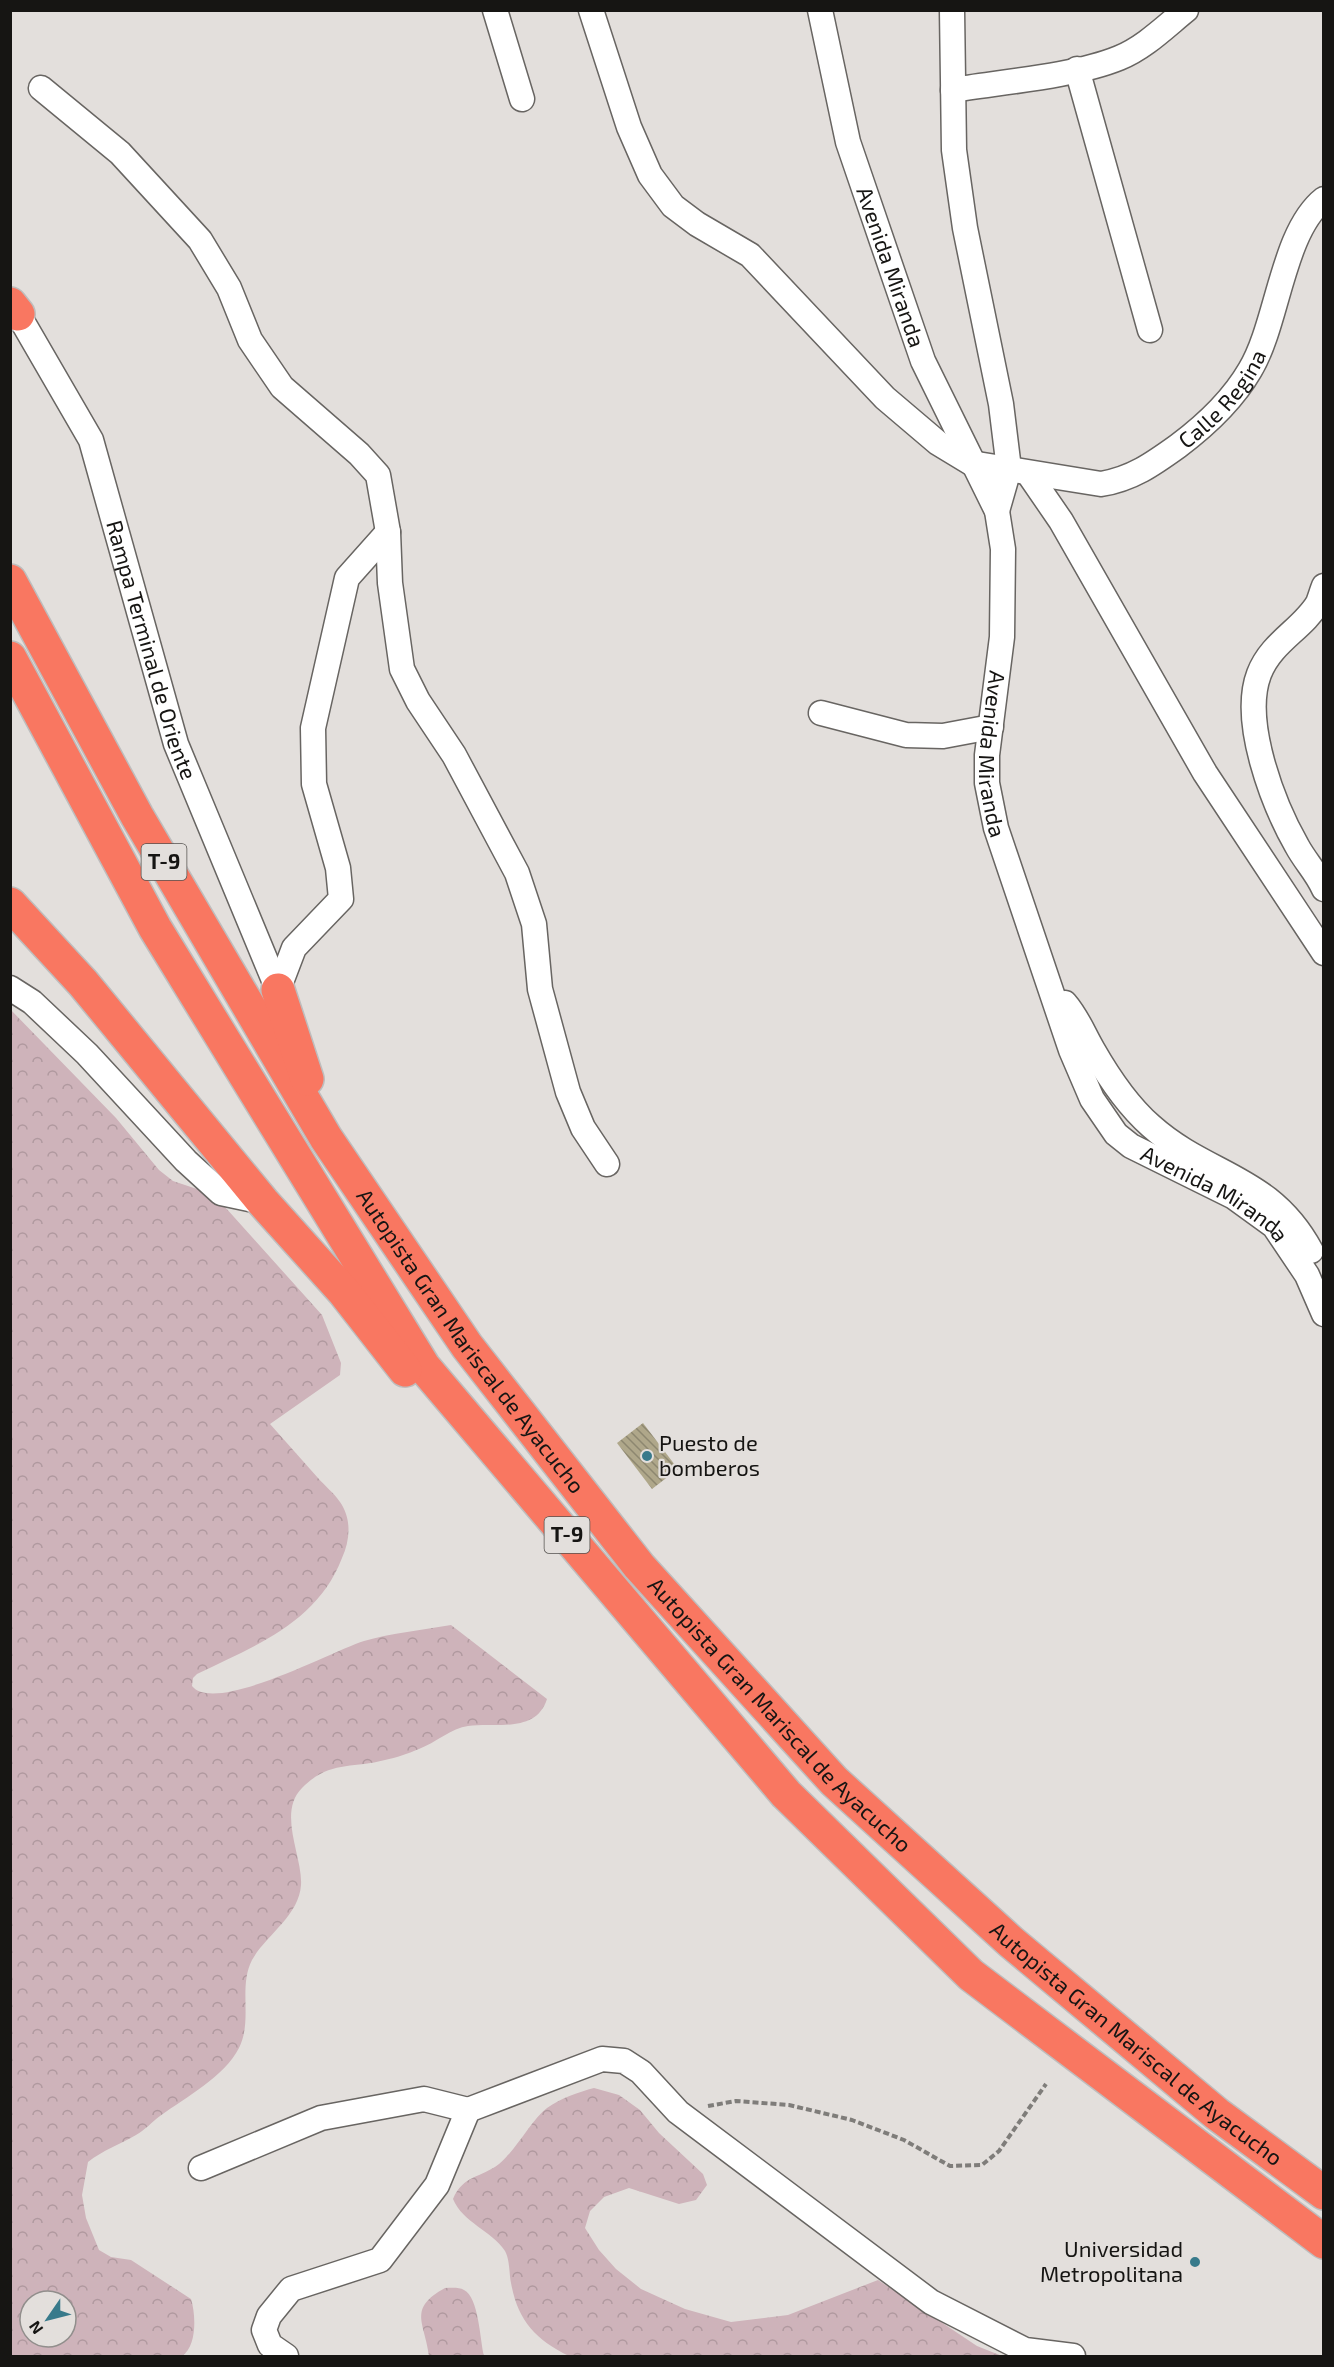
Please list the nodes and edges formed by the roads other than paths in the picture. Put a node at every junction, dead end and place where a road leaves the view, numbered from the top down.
1 (495, 10) edge
2 (591, 10) edge
3 (820, 10) edge
4 (952, 10) edge
5 (1186, 10) edge
6 (1077, 69) junction
7 (41, 88) dead end
8 (953, 90) junction
9 (522, 99) dead end
10 (1323, 199) edge
11 (13, 310) edge
12 (1150, 330) dead end
13 (971, 463) junction
14 (1018, 471) junction
15 (997, 512) junction
16 (388, 532) junction
17 (10, 581) edge
18 (1323, 586) edge
19 (10, 658) edge
20 (822, 713) dead end
21 (991, 727) junction
22 (1323, 889) edge
23 (10, 904) edge
24 (1322, 944) edge
25 (10, 988) edge
26 (1052, 988) junction
27 (279, 990) junction
28 (326, 1138) junction
29 (607, 1164) dead end
30 (263, 1202) junction
31 (1323, 1278) edge
32 (1323, 1314) edge
33 (519, 1479) junction
34 (468, 2109) junction
35 (201, 2168) dead end
36 (1323, 2193) edge
37 (1323, 2242) edge
38 (286, 2356) edge
39 (1073, 2356) edge

1 - 9 street
2 - 13 street
3 - 13 street, Avenida Miranda
4 - 8 street, Avenida Miranda
5 - 6 street
6 - 8 street
6 - 12 street
7 - 16 street
8 - 14 street, Avenida Miranda
10 - 14 street, Calle Regina
11 - 27 street, Rampa Terminal de Oriente
13 - 14 street, Calle Regina
13 - 15 street, Avenida Miranda
14 - 15 street, Avenida Miranda
14 - 24 street
15 - 21 street, Avenida Miranda
16 - 27 street
16 - 29 street
17 - 28 highway, Autopista Gran Mariscal de Ayacucho / T-9
18 - 22 street
19 - 33 highway, Autopista Gran Mariscal de Ayacucho / T-9
20 - 21 street
21 - 26 street, Avenida Miranda
23 - 30 highway
25 - 30 street
26 - 31 street, Avenida Miranda
26 - 32 street, Avenida Miranda
27 - 28 highway
28 - 36 highway, Autopista Gran Mariscal de Ayacucho / T-9
30 - 33 highway
33 - 37 highway, Autopista Gran Mariscal de Ayacucho / T-9
34 - 35 street
34 - 38 street
34 - 39 street

